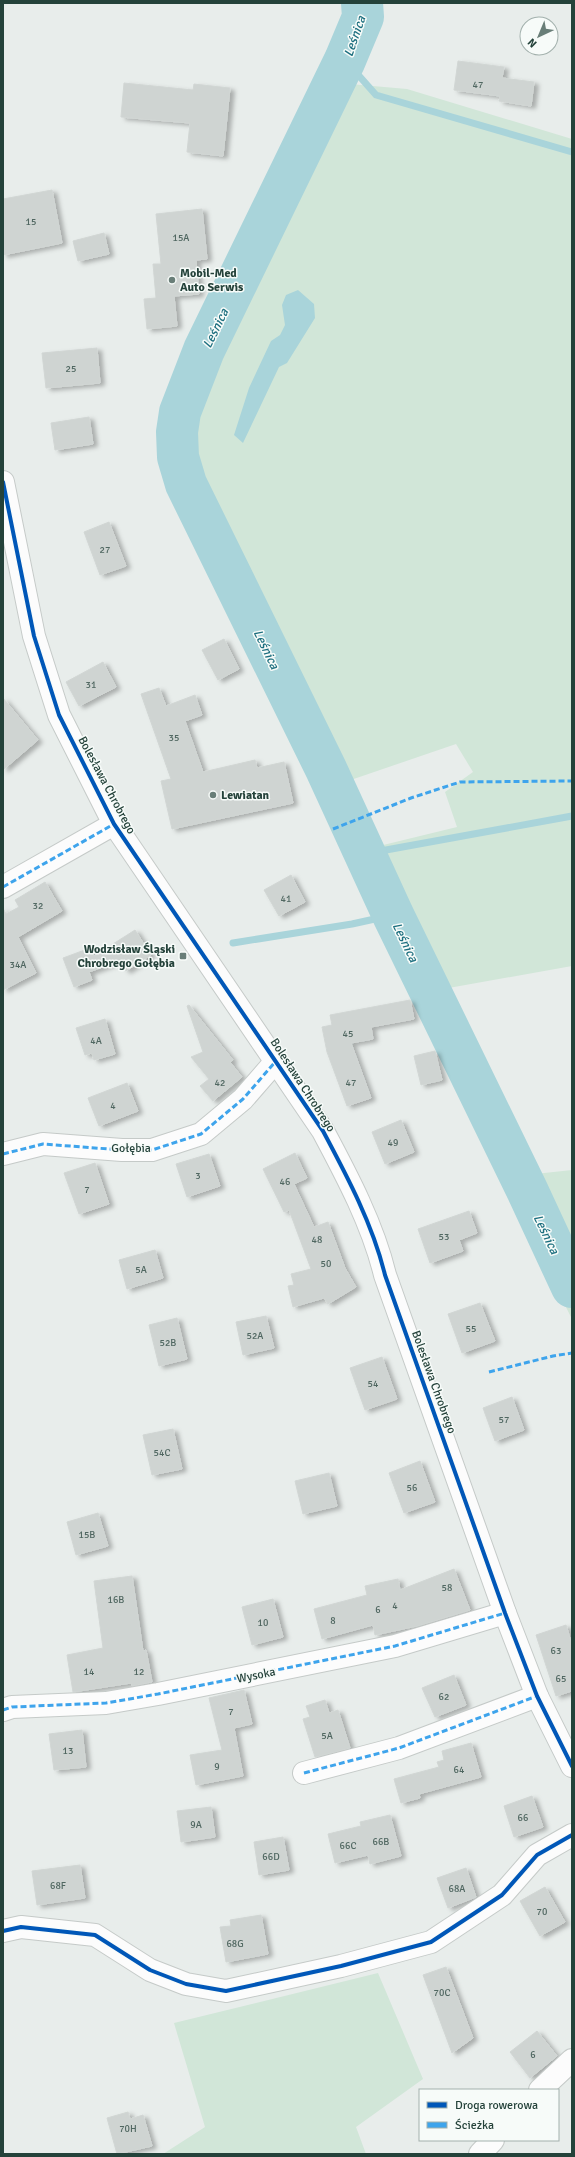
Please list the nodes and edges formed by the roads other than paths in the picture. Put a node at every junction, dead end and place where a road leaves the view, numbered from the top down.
1 (3, 482) edge
2 (114, 824) junction
3 (3, 887) edge
4 (276, 1061) junction
5 (3, 1154) edge
6 (505, 1613) junction
7 (537, 1696) junction
8 (3, 1710) edge
9 (572, 1766) edge
10 (304, 1773) dead end
11 (572, 1835) edge
12 (3, 1931) edge
13 (572, 2060) edge
14 (541, 2089) edge
15 (492, 2141) edge
16 (480, 2154) edge

1 - 2 street, Bolesława Chrobrego
2 - 3 street
2 - 4 street, Bolesława Chrobrego
4 - 5 street, Gołębia
4 - 6 street, Bolesława Chrobrego
6 - 7 street, Bolesława Chrobrego
6 - 8 street, Wysoka
7 - 9 street, Bolesława Chrobrego
7 - 10 street
11 - 12 street
13 - 14 street
15 - 16 street

